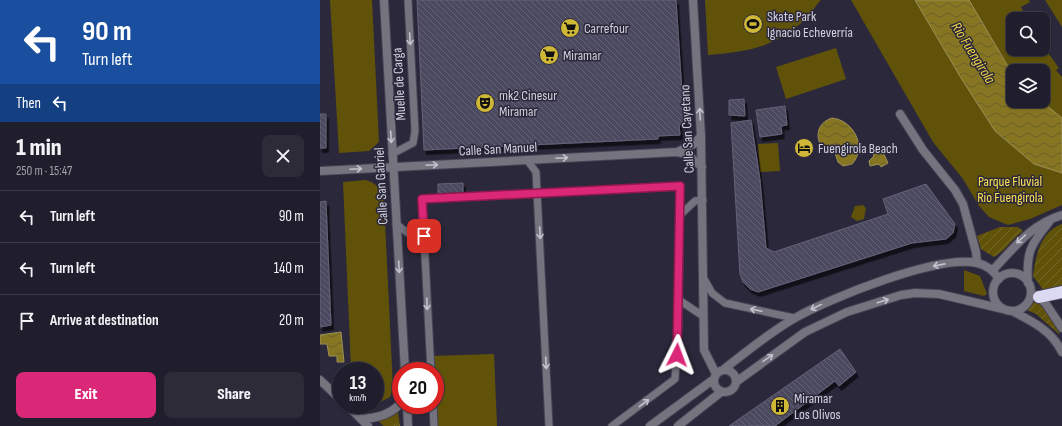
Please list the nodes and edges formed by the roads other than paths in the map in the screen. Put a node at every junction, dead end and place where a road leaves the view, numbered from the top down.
1 (384, 0) edge
2 (408, 0) edge
3 (693, 0) edge
4 (900, 114) dead end
5 (701, 136) junction
6 (677, 152) junction
7 (392, 154) junction
8 (527, 160) junction
9 (393, 167) junction
10 (702, 167) junction
11 (320, 171) edge
12 (538, 194) junction
13 (703, 200) junction
14 (1062, 214) edge
15 (680, 215) junction
16 (1054, 217) junction
17 (396, 224) junction
18 (424, 245) junction
19 (977, 263) junction
20 (993, 270) junction
21 (704, 277) junction
22 (999, 279) junction
23 (1033, 290) junction
24 (1062, 292) edge
25 (678, 300) junction
26 (1003, 309) junction
27 (1012, 311) junction
28 (703, 316) junction
29 (794, 318) junction
30 (1062, 328) edge
31 (1062, 352) edge
32 (404, 362) edge
33 (429, 362) edge
34 (724, 370) junction
35 (715, 376) junction
36 (320, 380) edge
37 (736, 382) junction
38 (332, 391) edge
39 (721, 392) junction
40 (392, 411) edge
41 (356, 414) edge
42 (407, 414) edge
43 (433, 414) edge
44 (361, 419) junction
45 (368, 426) edge
46 (408, 426) edge
47 (434, 426) edge
48 (549, 426) edge
49 (612, 426) edge
50 (650, 426) edge
51 (678, 426) edge

1 -> 7 street, Calle San Gabriel
2 -> 7 lane, Muelle de Carga
5 -> 3 street, Calle San Cayetano
4 - 19 street
5 - 6 street, Calle San Manuel
5 - 10 street, Calle San Cayetano
8 -> 6 street, Calle San Manuel
6 - 10 street, Calle San Manuel
7 - 9 street, Calle San Gabriel
9 -> 8 street, Calle San Manuel
8 - 12 lane
11 -> 9 street, Calle San Manuel
9 - 17 street, Calle San Gabriel
10 - 13 street, Calle San Cayetano
12 - 15 lane
12 - 18 lane
12 -> 48 lane
13 - 15 lane
13 - 21 street, Calle San Cayetano
14 - 16 street
15 - 25 lane
16 -> 20 street
16 - 23 street
17 - 18 lane
17 -> 32 street, Calle San Gabriel
18 -> 33 lane
19 - 20 street
19 -> 29 street
20 - 22 street
21 - 28 street, Calle San Cayetano
29 -> 21 lane
22 - 23 street
22 - 26 street
23 - 24 highway
23 - 27 street
23 - 30 street
25 - 28 lane
49 -> 25 lane
26 - 27 street
37 -> 26 street
27 - 31 street
28 - 35 street, Calle San Cayetano
29 - 34 street
34 - 35 street
34 - 37 street
35 - 39 street
35 - 50 street
36 - 38 street
37 - 39 street
39 - 51 street
40 - 44 street
41 - 44 street
42 - 46 street
43 - 47 lane
44 - 45 street

